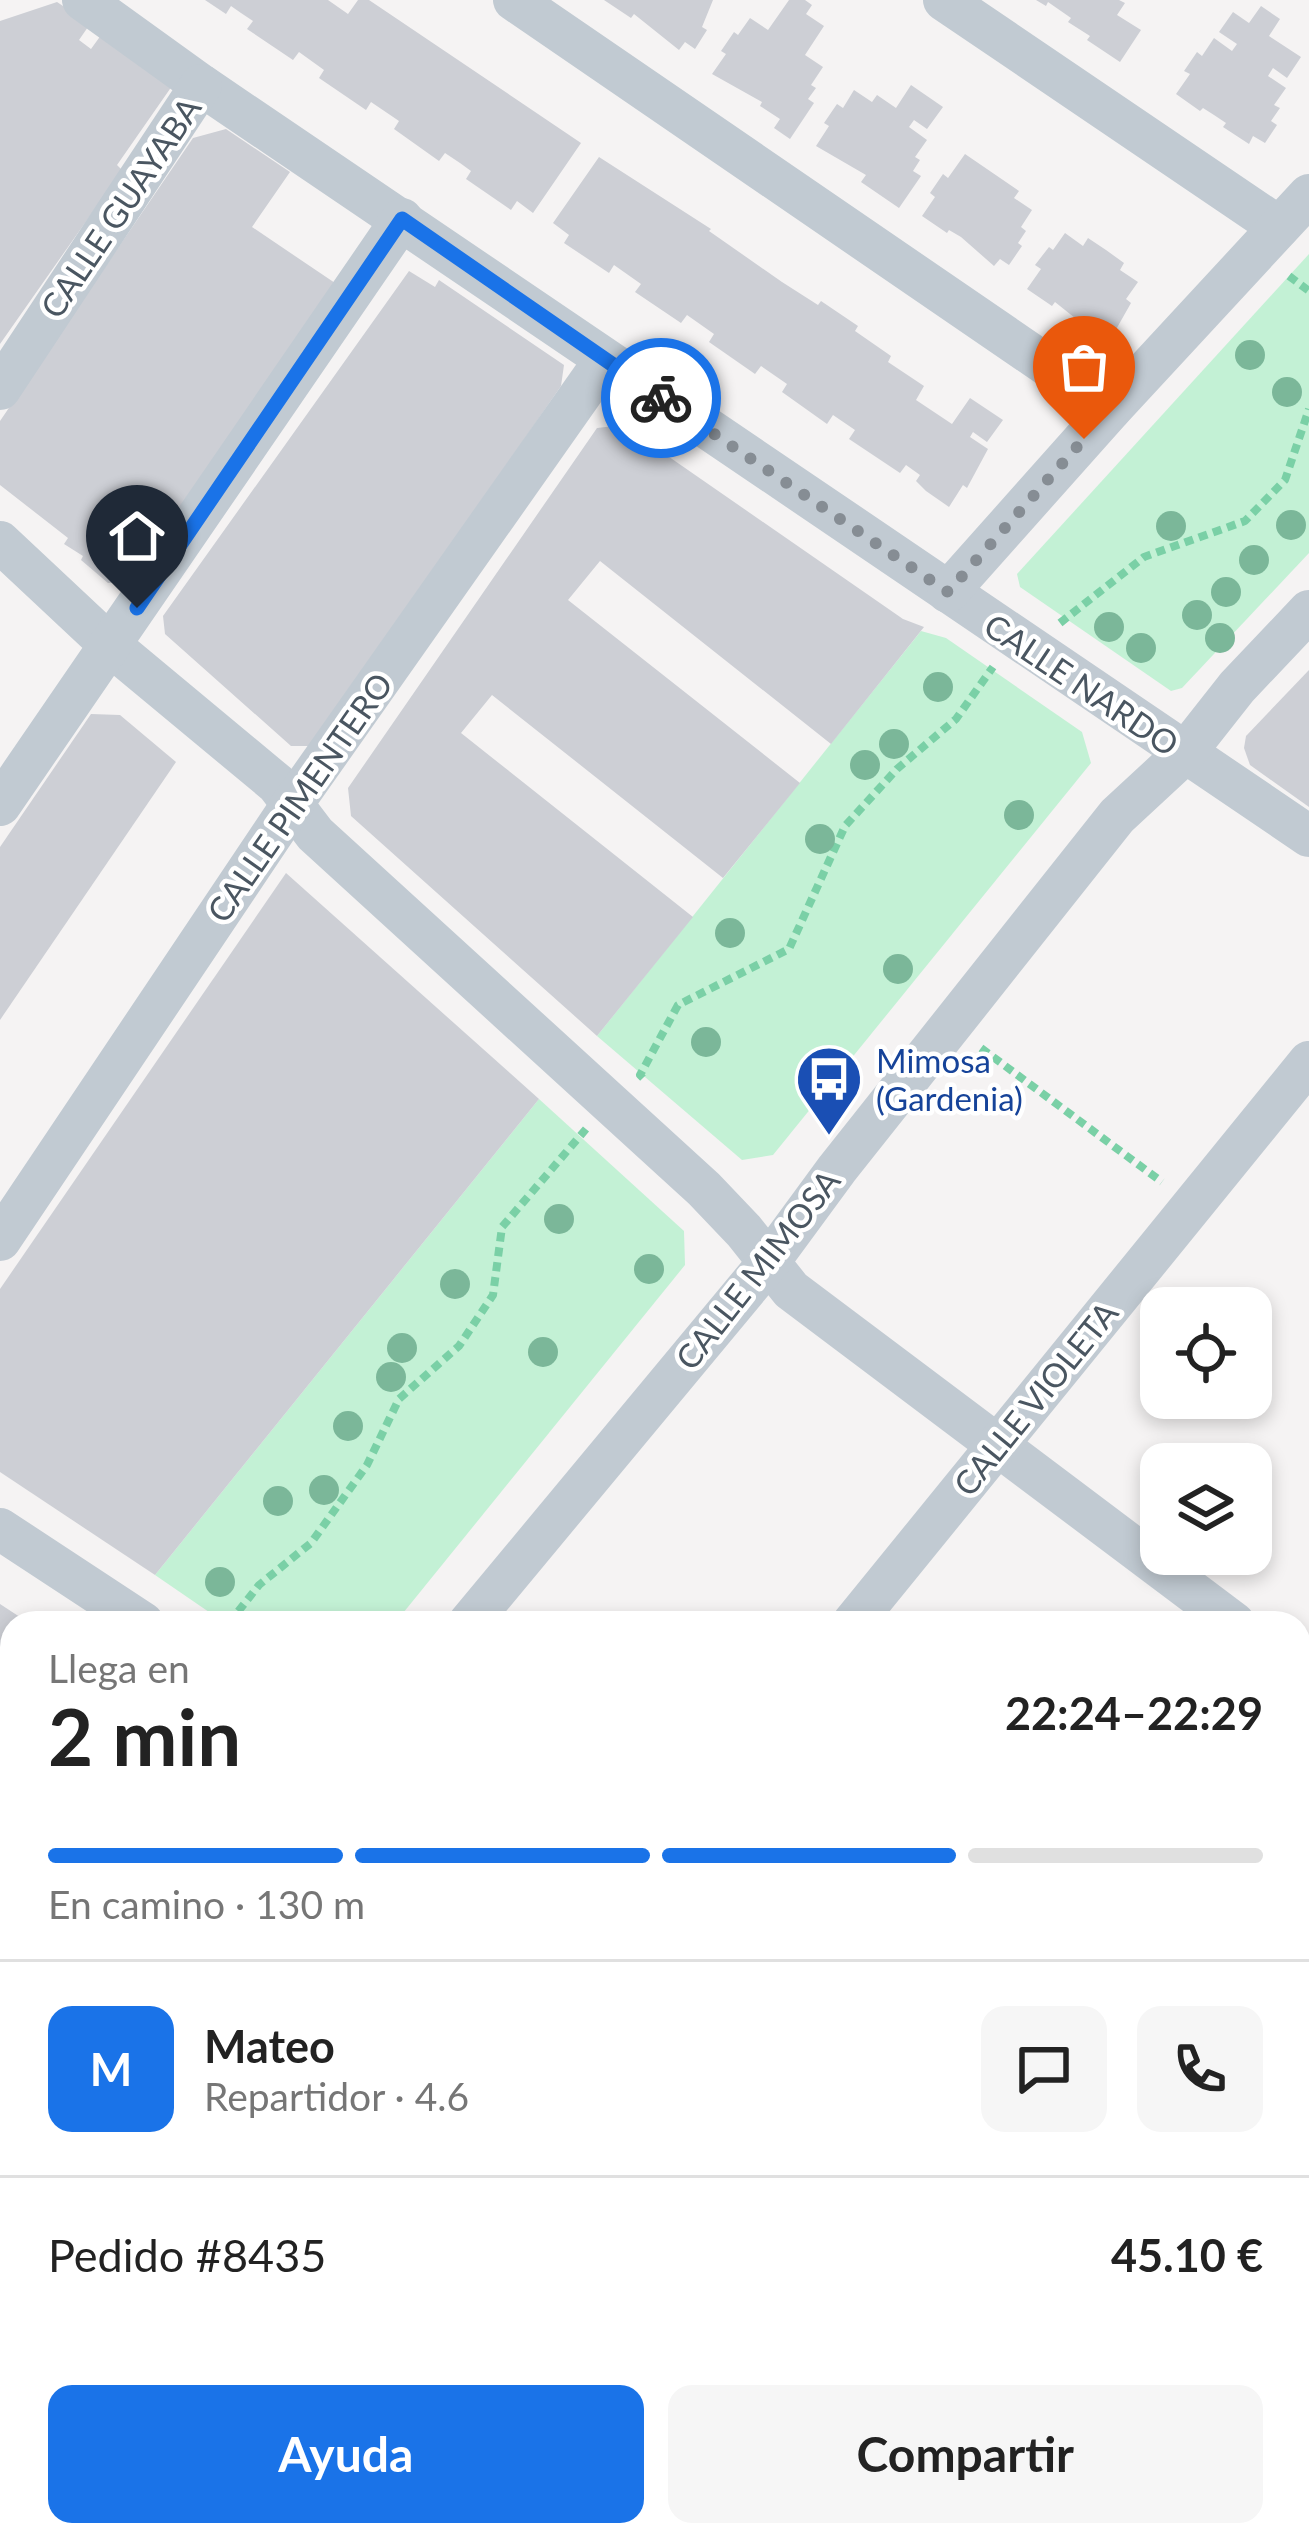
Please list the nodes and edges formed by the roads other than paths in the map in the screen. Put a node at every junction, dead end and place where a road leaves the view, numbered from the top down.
1 (83, 0) edge
2 (514, 0) edge
3 (944, 0) edge
4 (201, 85) junction
5 (1309, 195) edge
6 (402, 219) junction
7 (1279, 227) junction
8 (605, 360) junction
9 (0, 388) edge
10 (1111, 409) junction
11 (0, 542) edge
12 (948, 592) junction
13 (1309, 611) edge
14 (111, 646) junction
15 (1185, 753) junction
16 (292, 803) junction
17 (0, 805) edge
18 (1309, 836) edge
19 (1309, 1062) edge
20 (0, 1240) edge
21 (768, 1263) junction
22 (996, 1444) junction
23 (0, 1529) edge
24 (125, 1611) edge
25 (479, 1611) edge
26 (863, 1611) edge
27 (1218, 1611) edge

1 - 4 street, CALLE NARDO
2 - 10 street
3 - 7 street
4 - 6 street, CALLE NARDO
4 - 9 street, CALLE GUAYABA
5 - 7 street
6 - 8 street, CALLE NARDO
6 - 14 street
7 - 10 street
8 - 12 street, CALLE NARDO
8 - 16 street, CALLE PIMENTERO
10 - 12 street
11 - 14 street
12 - 15 street, CALLE NARDO
13 - 15 street, CALLE MIMOSA
14 - 16 street
14 - 17 street
15 - 18 street, CALLE NARDO
15 - 21 street, CALLE MIMOSA
16 - 20 street, CALLE PIMENTERO
16 - 21 street
19 - 22 street, CALLE VIOLETA
21 - 22 street
21 - 25 street, CALLE MIMOSA
22 - 26 street, CALLE VIOLETA
22 - 27 street
23 - 24 street

